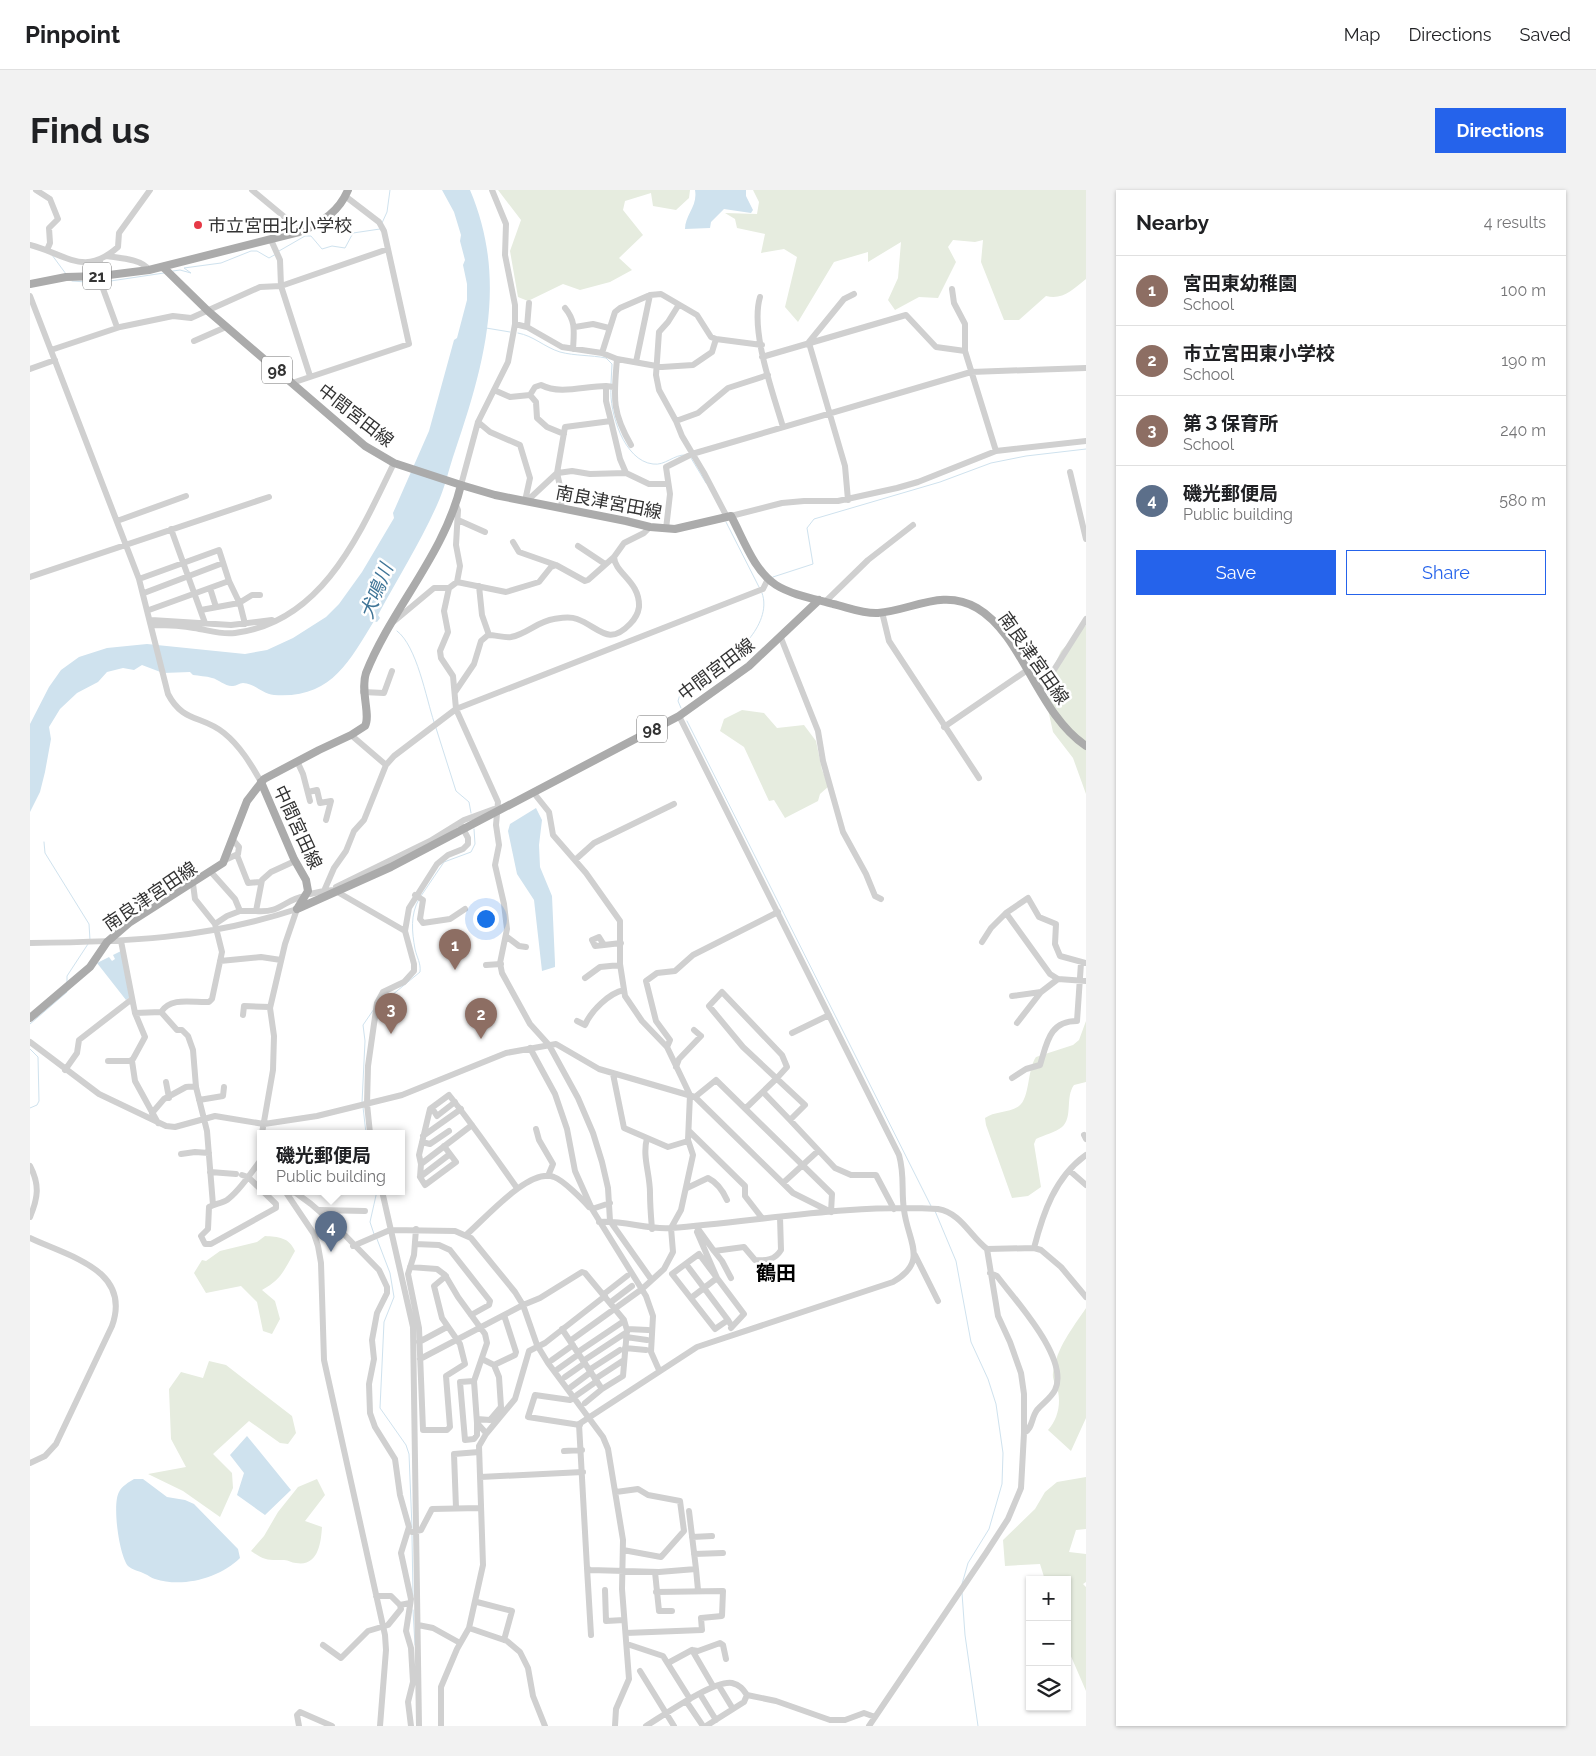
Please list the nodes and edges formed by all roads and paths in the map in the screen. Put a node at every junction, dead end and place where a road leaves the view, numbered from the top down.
1 (36, 190) edge
2 (150, 190) edge
3 (252, 190) edge
4 (492, 190) edge
5 (347, 193) edge
6 (299, 232) junction
7 (271, 240) junction
8 (30, 245) edge
9 (388, 249) junction
10 (46, 250) junction
11 (108, 256) junction
12 (100, 261) junction
13 (163, 267) junction
14 (149, 270) junction
15 (101, 276) junction
16 (30, 284) edge
17 (280, 286) junction
18 (952, 289) dead end
19 (854, 294) dead end
20 (650, 295) junction
21 (30, 296) edge
22 (760, 297) dead end
23 (529, 303) dead end
24 (678, 306) junction
25 (566, 308) dead end
26 (208, 311) junction
27 (515, 324) junction
28 (226, 326) junction
29 (527, 326) junction
30 (117, 327) junction
31 (575, 327) junction
32 (609, 328) junction
33 (716, 340) junction
34 (194, 341) dead end
35 (809, 343) junction
36 (762, 345) junction
37 (573, 349) junction
38 (51, 350) junction
39 (965, 351) junction
40 (602, 353) junction
41 (762, 357) junction
42 (617, 359) junction
43 (55, 360) junction
44 (636, 362) junction
45 (657, 367) junction
46 (1086, 368) edge
47 (30, 369) edge
48 (971, 372) junction
49 (768, 375) junction
50 (310, 376) junction
51 (292, 383) junction
52 (610, 387) junction
53 (494, 390) junction
54 (530, 395) junction
55 (830, 413) junction
56 (611, 421) junction
57 (676, 421) junction
58 (478, 422) junction
59 (783, 427) junction
60 (564, 434) junction
61 (1086, 441) edge
62 (630, 445) dead end
63 (996, 451) junction
64 (689, 456) junction
65 (396, 464) junction
66 (1070, 472) dead end
67 (557, 473) junction
68 (626, 473) junction
69 (459, 484) junction
70 (668, 484) junction
71 (186, 496) dead end
72 (269, 497) dead end
73 (848, 500) junction
74 (526, 501) junction
75 (456, 505) junction
76 (561, 508) junction
77 (729, 516) junction
78 (117, 520) junction
79 (458, 520) junction
80 (913, 525) dead end
81 (650, 527) junction
82 (171, 529) junction
83 (666, 529) junction
84 (485, 532) dead end
85 (1086, 539) edge
86 (513, 542) dead end
87 (126, 543) junction
88 (578, 546) dead end
89 (614, 557) junction
90 (223, 562) junction
91 (184, 563) junction
92 (604, 564) junction
93 (556, 565) junction
94 (188, 576) junction
95 (30, 577) edge
96 (140, 579) junction
97 (768, 579) junction
98 (229, 581) junction
99 (457, 582) junction
100 (479, 586) junction
101 (210, 588) junction
102 (449, 588) junction
103 (144, 593) junction
104 (194, 593) junction
105 (260, 595) dead end
106 (822, 601) junction
107 (239, 603) junction
108 (216, 607) junction
109 (149, 610) junction
110 (200, 610) junction
111 (882, 612) junction
112 (285, 617) junction
113 (1086, 620) edge
114 (205, 623) junction
115 (152, 624) junction
116 (245, 624) junction
117 (391, 624) junction
118 (620, 632) junction
119 (489, 635) junction
120 (781, 638) junction
121 (624, 644) junction
122 (392, 671) dead end
123 (1026, 671) junction
124 (363, 692) junction
125 (455, 692) junction
126 (1040, 692) junction
127 (456, 709) junction
128 (679, 716) junction
129 (944, 727) junction
130 (351, 735) junction
131 (1086, 746) edge
132 (296, 761) junction
133 (386, 765) junction
134 (979, 778) dead end
135 (261, 782) junction
136 (308, 792) junction
137 (533, 792) junction
138 (310, 801) dead end
139 (674, 804) dead end
140 (496, 809) junction
141 (326, 820) dead end
142 (462, 826) junction
143 (233, 840) junction
144 (237, 855) junction
145 (225, 860) junction
146 (575, 860) junction
147 (295, 861) junction
148 (211, 872) junction
149 (260, 882) junction
150 (193, 884) junction
151 (337, 890) junction
152 (324, 891) junction
153 (307, 895) junction
154 (415, 896) junction
155 (881, 899) dead end
156 (297, 909) junction
157 (465, 909) dead end
158 (256, 911) junction
159 (240, 912) junction
160 (778, 912) junction
161 (1006, 913) junction
162 (272, 915) junction
163 (256, 922) junction
164 (215, 928) junction
165 (405, 931) junction
166 (507, 937) junction
167 (121, 941) junction
168 (107, 942) junction
169 (982, 942) dead end
170 (30, 943) edge
171 (621, 943) junction
172 (604, 945) dead end
173 (526, 947) dead end
174 (281, 960) junction
175 (220, 961) junction
176 (1083, 963) edge
177 (501, 964) junction
178 (486, 965) dead end
179 (620, 965) junction
180 (585, 978) dead end
181 (1058, 980) junction
182 (1083, 980) edge
183 (624, 990) junction
184 (1042, 992) junction
185 (1012, 996) dead end
186 (132, 999) junction
187 (270, 1007) junction
188 (161, 1012) junction
189 (135, 1013) junction
190 (243, 1015) dead end
191 (829, 1015) junction
192 (30, 1018) edge
193 (577, 1021) dead end
194 (1017, 1023) dead end
195 (694, 1030) dead end
196 (792, 1033) dead end
197 (30, 1042) edge
198 (549, 1045) junction
199 (666, 1047) junction
200 (530, 1048) junction
201 (108, 1061) dead end
202 (132, 1061) junction
203 (676, 1068) junction
204 (65, 1070) junction
205 (613, 1074) junction
206 (777, 1078) junction
207 (1012, 1078) dead end
208 (166, 1082) dead end
209 (196, 1086) junction
210 (224, 1087) dead end
211 (763, 1092) junction
212 (692, 1096) junction
213 (169, 1098) junction
214 (200, 1100) junction
215 (365, 1105) junction
216 (746, 1108) junction
217 (461, 1109) junction
218 (152, 1113) junction
219 (204, 1118) junction
220 (790, 1120) junction
221 (158, 1123) junction
222 (264, 1124) junction
223 (472, 1125) junction
224 (536, 1129) dead end
225 (263, 1130) edge
226 (369, 1130) edge
227 (449, 1131) dead end
228 (689, 1131) junction
229 (647, 1138) junction
230 (423, 1139) junction
231 (688, 1141) junction
232 (444, 1146) junction
233 (818, 1151) junction
234 (209, 1153) junction
235 (181, 1154) dead end
236 (450, 1154) junction
237 (1086, 1155) edge
238 (257, 1163) edge
239 (421, 1164) junction
240 (803, 1165) junction
241 (30, 1166) edge
242 (1070, 1171) junction
243 (210, 1172) junction
244 (242, 1175) junction
245 (548, 1176) junction
246 (420, 1177) junction
247 (784, 1184) junction
248 (1086, 1185) edge
249 (257, 1188) edge
250 (517, 1188) junction
251 (687, 1188) junction
252 (265, 1195) edge
253 (289, 1195) edge
254 (299, 1195) edge
255 (383, 1195) edge
256 (727, 1200) dead end
257 (610, 1203) junction
258 (213, 1205) junction
259 (592, 1209) junction
260 (894, 1209) junction
261 (903, 1209) junction
262 (319, 1210) junction
263 (365, 1211) dead end
264 (831, 1212) junction
265 (30, 1217) edge
266 (780, 1217) junction
267 (762, 1218) junction
268 (610, 1221) junction
269 (600, 1222) junction
270 (696, 1226) junction
271 (670, 1228) junction
272 (652, 1229) junction
273 (390, 1230) junction
274 (416, 1230) junction
275 (466, 1235) junction
276 (30, 1238) edge
277 (415, 1244) junction
278 (353, 1246) junction
279 (1034, 1248) junction
280 (987, 1249) junction
281 (714, 1251) junction
282 (915, 1255) junction
283 (686, 1264) junction
284 (410, 1268) junction
285 (663, 1270) junction
286 (990, 1273) junction
287 (672, 1274) junction
288 (446, 1276) junction
289 (627, 1276) dead end
290 (717, 1278) junction
291 (731, 1278) dead end
292 (651, 1279) junction
293 (632, 1286) dead end
294 (704, 1288) junction
295 (642, 1289) junction
296 (605, 1295) junction
297 (1086, 1296) edge
298 (691, 1298) junction
299 (938, 1301) dead end
300 (611, 1302) junction
301 (523, 1305) junction
302 (616, 1308) junction
303 (471, 1315) junction
304 (504, 1315) junction
305 (624, 1321) junction
306 (730, 1322) junction
307 (447, 1327) junction
308 (480, 1328) junction
309 (562, 1329) junction
310 (648, 1330) dead end
311 (627, 1333) junction
312 (730, 1335) junction
313 (457, 1340) junction
314 (647, 1340) dead end
315 (419, 1342) junction
316 (572, 1343) junction
317 (537, 1346) junction
318 (623, 1349) junction
319 (646, 1350) dead end
320 (578, 1353) junction
321 (420, 1360) junction
322 (482, 1360) junction
323 (552, 1360) dead end
324 (624, 1360) junction
325 (584, 1362) junction
326 (494, 1365) junction
327 (558, 1369) dead end
328 (659, 1370) junction
329 (590, 1371) junction
330 (565, 1377) dead end
331 (596, 1380) junction
332 (474, 1381) junction
333 (571, 1386) dead end
334 (602, 1389) junction
335 (576, 1396) junction
336 (585, 1403) dead end
337 (588, 1418) junction
338 (477, 1421) junction
339 (580, 1425) junction
340 (486, 1433) junction
341 (1024, 1433) junction
342 (582, 1450) junction
343 (564, 1451) dead end
344 (479, 1452) junction
345 (30, 1463) edge
346 (583, 1472) junction
347 (480, 1477) junction
348 (616, 1492) junction
349 (456, 1508) junction
350 (480, 1508) junction
351 (689, 1511) dead end
352 (408, 1532) junction
353 (416, 1532) junction
354 (712, 1536) dead end
355 (692, 1537) junction
356 (624, 1550) junction
357 (723, 1553) dead end
358 (694, 1554) junction
359 (587, 1568) junction
360 (696, 1569) junction
361 (622, 1571) junction
362 (655, 1572) junction
363 (605, 1590) dead end
364 (698, 1590) junction
365 (656, 1592) junction
366 (376, 1596) junction
367 (477, 1602) junction
368 (410, 1603) junction
369 (400, 1605) junction
370 (672, 1611) dead end
371 (624, 1620) junction
372 (418, 1625) junction
373 (383, 1627) junction
374 (469, 1628) junction
375 (626, 1633) junction
376 (591, 1635) dead end
377 (504, 1640) junction
378 (460, 1643) junction
379 (627, 1644) junction
380 (323, 1645) dead end
381 (692, 1650) junction
382 (726, 1658) dead end
383 (668, 1663) junction
384 (640, 1671) dead end
385 (716, 1686) junction
386 (700, 1694) junction
387 (747, 1695) junction
388 (688, 1700) junction
389 (440, 1707) junction
390 (733, 1709) junction
391 (666, 1714) junction
392 (874, 1717) junction
393 (716, 1720) junction
394 (617, 1724) edge
395 (299, 1726) edge
396 (332, 1726) edge
397 (380, 1726) edge
398 (411, 1726) edge
399 (420, 1726) edge
400 (436, 1726) edge
401 (441, 1726) edge
402 (545, 1726) edge
403 (646, 1726) edge
404 (674, 1726) edge
405 (704, 1726) edge
406 (869, 1726) edge

1 - 10 street
2 - 11 street
3 - 6 street
4 - 27 street
5 - 6 main road, 21
5 - 9 street
6 - 7 main road, 21
7 - 13 main road, 21
7 - 17 street
8 - 10 street
9 - 17 street
9 - 50 street
10 - 12 street
11 - 12 street
11 - 14 street
12 - 15 street
13 - 14 main road, 21
13 - 26 main road, 中間宮田線 / 98
14 - 15 main road, 21
15 - 16 main road, 21
15 - 30 street
17 - 26 street
17 - 50 street
18 - 39 street
19 - 35 street
20 - 24 street
20 - 32 street
20 - 44 street
21 - 38 street
22 - 36 street
23 - 29 street
24 - 33 street
24 - 45 street
25 - 31 street
26 - 28 main road, 中間宮田線 / 98
26 - 30 street
27 - 29 street
27 - 53 street
28 - 34 street
28 - 51 main road, 中間宮田線 / 98
29 - 37 street
30 - 38 street
31 - 32 street
31 - 37 street
32 - 40 street
33 - 36 street
33 - 45 street
35 - 39 street
35 - 41 street
35 - 55 street
36 - 41 street
37 - 40 street
38 - 43 street
39 - 48 street
40 - 42 street
41 - 49 street
42 - 44 street
42 - 52 street
43 - 47 street
43 - 78 street
44 - 45 street
45 - 57 street
46 - 48 street
48 - 55 street
48 - 63 street
49 - 57 street
49 - 59 street
50 - 51 street
51 - 65 main road, 中間宮田線 / 98
52 - 54 street
52 - 56 street
52 - 62 street
53 - 54 street
53 - 58 street
54 - 60 street
55 - 59 street
55 - 73 street
56 - 60 street
56 - 68 street
57 - 64 street
58 - 69 street
58 - 74 street
59 - 64 street
60 - 67 street
61 - 63 street
63 - 73 street
64 - 70 street
64 - 77 street
65 - 69 main road, 中間宮田線 / 98
65 - 112 street
66 - 85 street
67 - 68 street
67 - 74 street
67 - 76 street
68 - 70 street
69 - 74 main road, 南良津宮田線
69 - 75 main road, 中間宮田線
70 - 83 street
71 - 78 street
72 - 82 street
73 - 77 street
74 - 76 main road, 南良津宮田線
75 - 79 street
75 - 117 main road, 中間宮田線
76 - 81 main road, 南良津宮田線
77 - 83 main road, 南良津宮田線
77 - 97 main road, 南良津宮田線
78 - 87 street
79 - 84 street
79 - 99 street
80 - 106 street
81 - 83 main road, 南良津宮田線
81 - 89 street
82 - 87 street
82 - 91 street
86 - 93 street
87 - 95 street
87 - 96 street
88 - 92 street
89 - 92 street
89 - 118 street
90 - 91 street
90 - 94 street
90 - 98 street
91 - 94 street
91 - 96 street
92 - 93 street
93 - 100 street
94 - 103 street
94 - 104 street
96 - 103 street
97 - 106 main road, 南良津宮田線
97 - 121 street
98 - 101 street
98 - 107 street
99 - 100 street
99 - 102 street
100 - 119 street
101 - 104 street
101 - 108 street
102 - 117 street
102 - 125 street
103 - 109 street
104 - 109 street
104 - 110 street
105 - 107 street
106 - 111 main road, 南良津宮田線
106 - 120 main road, 中間宮田線 / 98
107 - 108 street
107 - 116 street
108 - 110 street
109 - 115 street
110 - 114 street
111 - 123 main road, 南良津宮田線
111 - 129 street
112 - 115 street
112 - 116 street
113 - 126 street
114 - 115 street
114 - 116 street
115 - 135 street
117 - 124 main road, 中間宮田線
118 - 119 street
118 - 121 street
119 - 125 street
120 - 128 main road, 中間宮田線 / 98
120 - 155 street
121 - 127 street
122 - 124 street
123 - 126 main road, 南良津宮田線
123 - 129 street
124 - 130 main road, 中間宮田線
125 - 127 street
126 - 131 main road, 南良津宮田線
127 - 133 street
127 - 140 street
128 - 137 main road, 中間宮田線 / 98
128 - 160 street
129 - 134 street
130 - 132 main road, 中間宮田線
130 - 133 street
132 - 135 main road, 中間宮田線
132 - 136 street
133 - 152 street
135 - 143 main road, 南良津宮田線
135 - 147 main road, 中間宮田線
136 - 138 street
136 - 141 street
137 - 140 main road, 中間宮田線 / 98
137 - 146 street
139 - 146 street
140 - 142 main road, 中間宮田線 / 98
140 - 166 street
142 - 151 main road, 中間宮田線 / 98
142 - 154 street
143 - 144 street
143 - 145 main road, 南良津宮田線
144 - 145 street
144 - 149 street
145 - 148 main road, 南良津宮田線
146 - 171 street
147 - 149 street
147 - 153 main road, 中間宮田線
148 - 150 main road, 南良津宮田線
148 - 159 street
149 - 158 street
150 - 164 street
150 - 168 main road, 南良津宮田線
151 - 152 street
151 - 156 main road, 中間宮田線 / 98
151 - 165 street
152 - 153 street
153 - 156 main road, 中間宮田線
153 - 162 street
154 - 157 street
154 - 165 street
156 - 162 street
156 - 174 street
158 - 159 street
158 - 162 street
158 - 163 street
159 - 164 street
160 - 191 street
160 - 199 street
161 - 169 street
161 - 176 street
161 - 181 street
162 - 163 street
163 - 164 street
164 - 167 street
164 - 175 street
165 - 215 street
166 - 173 street
166 - 177 street
167 - 168 street
167 - 186 street
168 - 170 street
168 - 192 main road, 南良津宮田線
171 - 172 street
171 - 179 street
174 - 175 street
174 - 187 street
175 - 188 street
176 - 182 street
177 - 178 street
177 - 198 street
179 - 180 street
179 - 183 street
181 - 182 street
181 - 184 street
182 - 207 street
183 - 193 street
183 - 199 street
184 - 185 street
184 - 194 street
186 - 189 street
186 - 204 street
187 - 190 street
187 - 222 street
188 - 189 street
188 - 209 street
189 - 202 street
191 - 196 street
191 - 261 street
195 - 203 street
197 - 204 street
198 - 200 street
198 - 205 street
198 - 257 street
199 - 203 street
200 - 215 street
200 - 259 street
201 - 202 street
202 - 218 street
203 - 212 street
204 - 221 street
205 - 212 street
205 - 229 street
206 - 206 street
206 - 211 street
206 - 220 street
208 - 213 street
209 - 213 street
209 - 214 street
210 - 214 street
211 - 216 street
211 - 220 street
212 - 216 street
212 - 228 street
212 - 247 street
213 - 218 street
214 - 219 street
215 - 222 street
215 - 226 street
216 - 240 street
217 - 223 street
217 - 230 street
217 - 230 street
218 - 221 street
219 - 221 street
219 - 222 street
219 - 234 street
220 - 233 street
222 - 225 street
223 - 232 street
223 - 250 street
224 - 245 street
227 - 230 street
228 - 231 street
228 - 267 street
229 - 231 street
229 - 272 street
230 - 239 street
231 - 251 street
232 - 236 street
232 - 239 street
233 - 240 street
233 - 260 street
234 - 235 street
234 - 243 street
236 - 246 street
236 - 246 street
237 - 242 street
238 - 244 street
239 - 246 street
240 - 247 street
240 - 264 street
241 - 265 street
242 - 248 street
242 - 279 street
243 - 244 street
243 - 258 street
244 - 249 street
244 - 258 street
245 - 250 street
245 - 259 street
247 - 264 street
250 - 275 street
251 - 256 street
251 - 271 street
252 - 258 street
253 - 366 street
254 - 262 street
255 - 273 street
257 - 259 street
257 - 268 street
259 - 269 street
260 - 261 street
260 - 264 street
261 - 280 street
261 - 282 street
262 - 263 street
262 - 278 street
264 - 266 street
266 - 267 street
266 - 281 street
267 - 270 street
268 - 269 street
268 - 272 street
268 - 292 street
269 - 295 street
270 - 271 street
270 - 281 street
270 - 290 street
271 - 272 street
271 - 285 street
273 - 274 street
273 - 278 street
273 - 353 street
274 - 275 street
274 - 277 street
275 - 301 street
276 - 345 street
277 - 284 street
277 - 303 street
278 - 352 street
279 - 280 street
279 - 297 street
280 - 286 street
281 - 291 street
282 - 299 street
282 - 312 street
283 - 287 street
283 - 290 street
283 - 294 street
284 - 288 street
284 - 315 street
285 - 287 street
285 - 292 street
286 - 341 street
286 - 341 street
287 - 298 street
288 - 303 street
288 - 307 street
289 - 296 street
290 - 294 street
290 - 306 street
292 - 295 street
293 - 300 street
294 - 298 street
294 - 306 street
295 - 302 street
295 - 328 street
296 - 300 street
296 - 301 street
296 - 309 street
298 - 306 street
300 - 302 street
301 - 304 street
301 - 317 street
302 - 305 street
302 - 316 street
303 - 308 street
304 - 308 street
304 - 326 street
305 - 311 street
305 - 320 street
306 - 312 street
307 - 313 street
307 - 315 street
308 - 313 street
308 - 322 street
309 - 316 street
309 - 317 street
310 - 311 street
311 - 314 street
311 - 318 street
311 - 325 street
312 - 328 street
313 - 321 street
313 - 321 street
315 - 321 street
316 - 320 street
316 - 323 street
317 - 335 street
317 - 340 street
318 - 319 street
318 - 324 street
318 - 329 street
320 - 325 street
320 - 327 street
322 - 326 street
322 - 332 street
324 - 331 street
324 - 334 street
325 - 329 street
325 - 330 street
326 - 338 street
328 - 337 street
329 - 331 street
329 - 333 street
331 - 334 street
331 - 335 street
332 - 338 street
332 - 338 street
334 - 336 street
335 - 337 street
335 - 339 street
337 - 339 street
337 - 348 street
338 - 340 street
339 - 342 street
340 - 344 street
341 - 392 street
342 - 343 street
342 - 346 street
344 - 347 street
344 - 349 street
346 - 347 street
346 - 359 street
347 - 350 street
348 - 356 street
348 - 356 street
349 - 350 street
349 - 353 street
350 - 367 street
351 - 355 street
352 - 353 street
352 - 368 street
353 - 372 street
354 - 355 street
355 - 358 street
356 - 361 street
357 - 358 street
358 - 360 street
359 - 361 street
359 - 376 street
360 - 362 street
360 - 364 street
361 - 362 street
361 - 371 street
362 - 365 street
363 - 371 street
364 - 365 street
364 - 375 street
365 - 370 street
366 - 369 street
366 - 373 street
367 - 374 street
367 - 377 street
368 - 369 street
368 - 398 street
369 - 373 street
371 - 375 street
372 - 378 street
372 - 399 street
373 - 380 street
373 - 397 street
374 - 377 street
374 - 378 street
375 - 379 street
377 - 402 street
378 - 389 street
379 - 383 street
379 - 394 street
381 - 382 street
381 - 383 street
381 - 385 street
383 - 388 street
384 - 391 street
385 - 386 street
385 - 387 street
385 - 390 street
386 - 388 street
386 - 393 street
387 - 390 street
387 - 392 street
388 - 391 street
388 - 405 street
389 - 400 street
389 - 401 street
390 - 393 street
391 - 403 street
391 - 404 street
392 - 406 street
393 - 405 street
395 - 396 street

